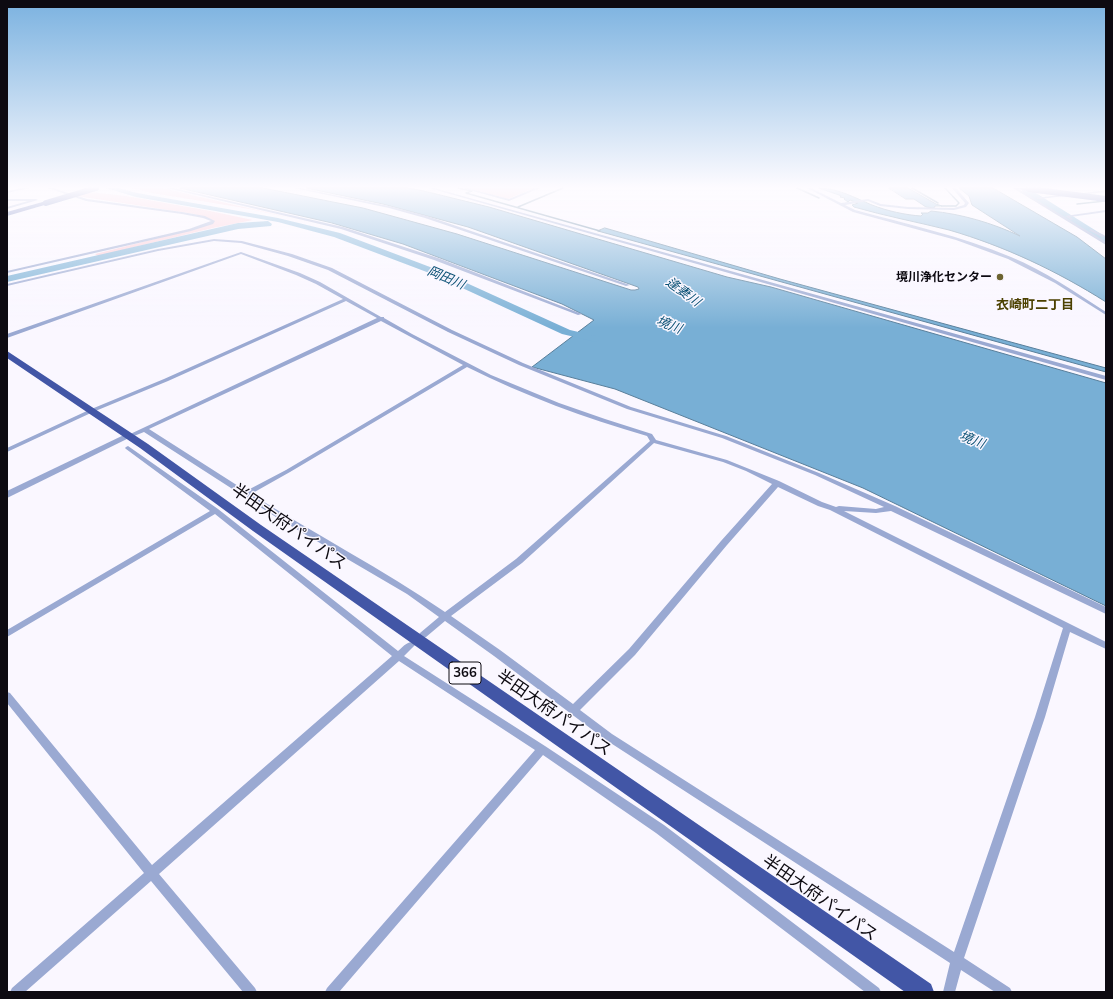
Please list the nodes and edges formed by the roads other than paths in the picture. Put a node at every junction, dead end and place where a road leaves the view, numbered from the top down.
1 (170, 235) edge
2 (363, 235) edge
3 (478, 235) edge
4 (598, 235) edge
5 (941, 235) edge
6 (1091, 235) edge
7 (1092, 235) edge
8 (1104, 237) edge
9 (1106, 244) edge
10 (7, 272) edge
11 (7, 285) edge
12 (628, 285) dead end
13 (347, 299) junction
14 (580, 314) dead end
15 (1106, 314) edge
16 (382, 318) junction
17 (7, 336) edge
18 (7, 354) edge
19 (467, 365) junction
20 (1106, 378) edge
21 (91, 412) junction
22 (144, 429) junction
23 (653, 441) junction
24 (128, 442) junction
25 (7, 450) edge
26 (777, 483) junction
27 (244, 494) junction
28 (7, 495) edge
29 (833, 508) junction
30 (892, 508) junction
31 (215, 511) junction
32 (1106, 611) edge
33 (445, 616) junction
34 (1068, 626) junction
35 (7, 634) edge
36 (423, 635) dead end
37 (411, 645) dead end
38 (1106, 646) edge
39 (398, 657) junction
40 (7, 696) edge
41 (574, 709) junction
42 (542, 749) junction
43 (151, 873) junction
44 (957, 961) junction
45 (16, 992) edge
46 (251, 992) edge
47 (331, 992) edge
48 (875, 992) edge
49 (923, 992) edge
50 (949, 992) edge
51 (1006, 992) edge

1 - 10 street
2 - 14 street
3 - 12 street
4 - 20 street
5 - 15 street
6 - 9 street
7 - 8 street
11 - 30 street
13 - 16 street
13 - 17 street
13 - 21 street
16 - 19 street
16 - 22 street
18 - 21 highway, 半田大府パイパス / 366
19 - 23 street
19 - 27 street
21 - 24 highway, 半田大府パイパス / 366
21 - 25 street
22 - 24 street
22 - 27 street
23 - 26 street
23 - 33 street
24 - 28 street
24 - 31 street
24 - 49 highway, 半田大府パイパス / 366
26 - 29 street
26 - 41 street
27 - 33 street
29 - 30 street
29 - 34 street
30 - 32 street
31 - 35 street
31 - 39 street
33 - 36 street
33 - 41 street
34 - 38 street
34 - 44 street
37 - 39 street
39 - 42 street
39 - 43 street
40 - 43 street
41 - 44 street
42 - 47 street
42 - 48 street
43 - 45 street
43 - 46 street
44 - 50 street
44 - 51 street

